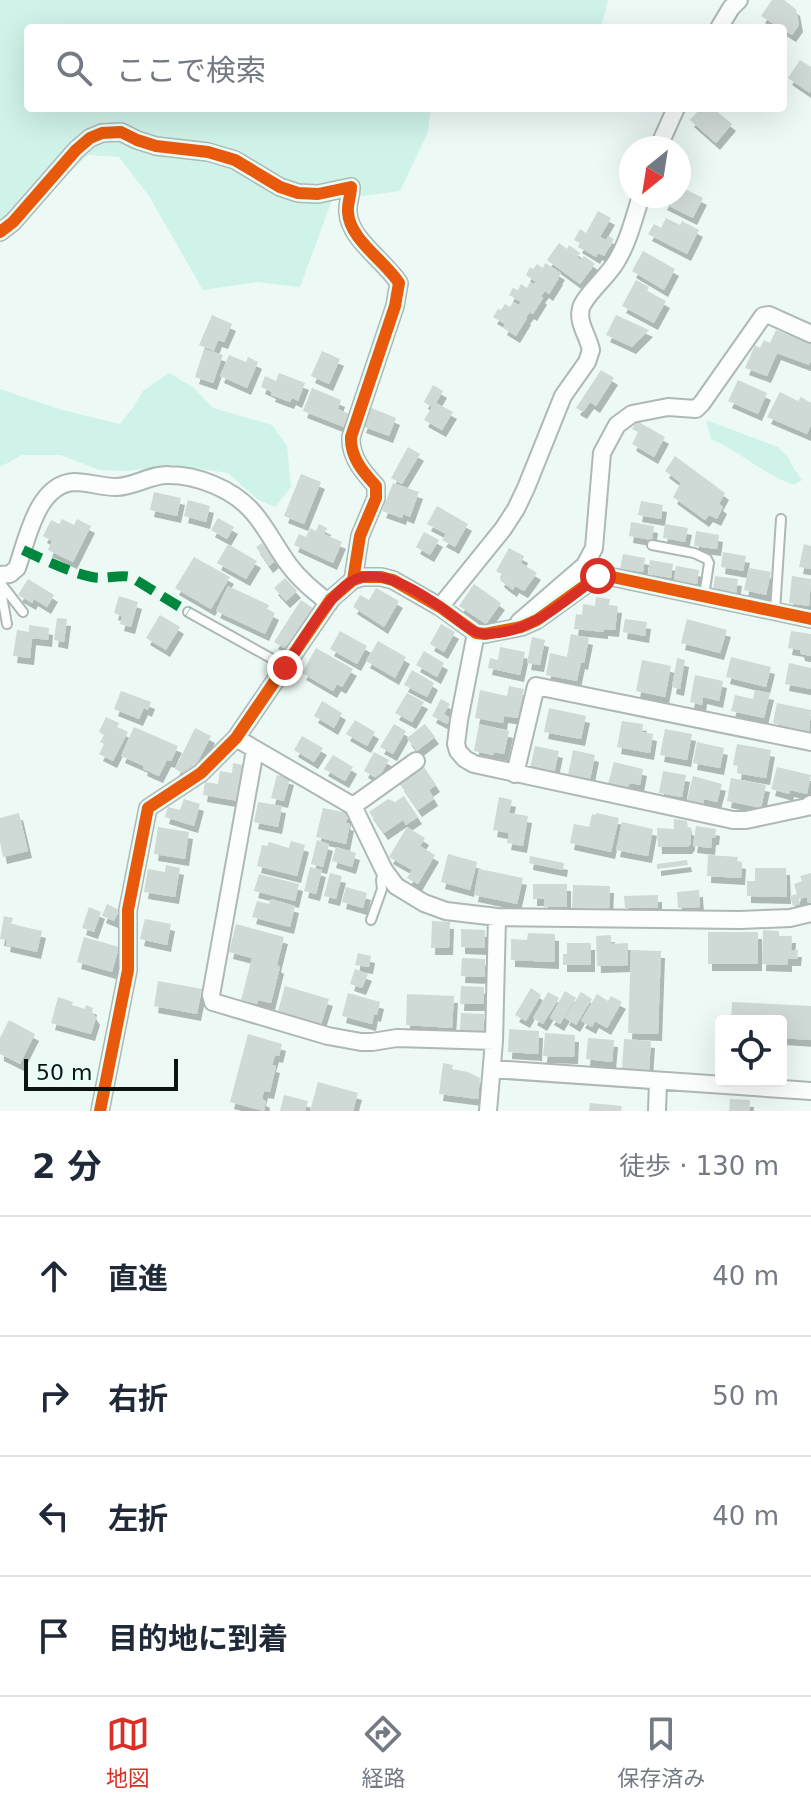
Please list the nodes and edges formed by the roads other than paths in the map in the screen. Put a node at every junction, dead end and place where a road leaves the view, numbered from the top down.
1 (739, 0) edge
2 (721, 24) edge
3 (674, 112) edge
4 (663, 136) edge
5 (637, 208) edge
6 (0, 232) edge
7 (811, 334) edge
8 (781, 519) dead end
9 (652, 545) dead end
10 (0, 575) edge
11 (353, 580) junction
12 (0, 584) edge
13 (704, 596) junction
14 (329, 603) junction
15 (440, 607) junction
16 (775, 611) junction
17 (23, 612) dead end
18 (188, 612) dead end
19 (811, 619) edge
20 (7, 624) dead end
21 (508, 630) junction
22 (476, 633) junction
23 (286, 666) junction
24 (236, 738) junction
25 (811, 742) edge
26 (255, 750) junction
27 (416, 761) dead end
28 (515, 774) junction
29 (811, 804) edge
30 (353, 806) junction
31 (384, 870) junction
32 (811, 913) edge
33 (497, 917) junction
34 (371, 920) dead end
35 (494, 1041) junction
36 (492, 1069) junction
37 (658, 1082) junction
38 (811, 1091) edge
39 (100, 1111) edge
40 (488, 1111) edge
41 (657, 1111) edge

1 - 2 street
3 - 4 street
5 - 15 street
6 - 11 street
7 - 21 street
8 - 16 lane
9 - 13 lane
10 - 14 street
11 - 14 street
11 - 15 street
12 - 17 lane
12 - 20 lane
13 - 16 street
13 - 21 street
14 - 23 street
15 - 22 street
16 - 19 street
18 - 23 lane
21 - 22 street
22 - 28 street
23 - 24 street
24 - 26 street
24 - 39 street
25 - 28 street
26 - 30 street
26 - 35 street
27 - 30 street
28 - 29 street
30 - 31 street
31 - 33 street
31 - 34 lane
32 - 33 street
33 - 35 street
35 - 36 street
36 - 37 street
36 - 40 street
37 - 38 street
37 - 41 street

